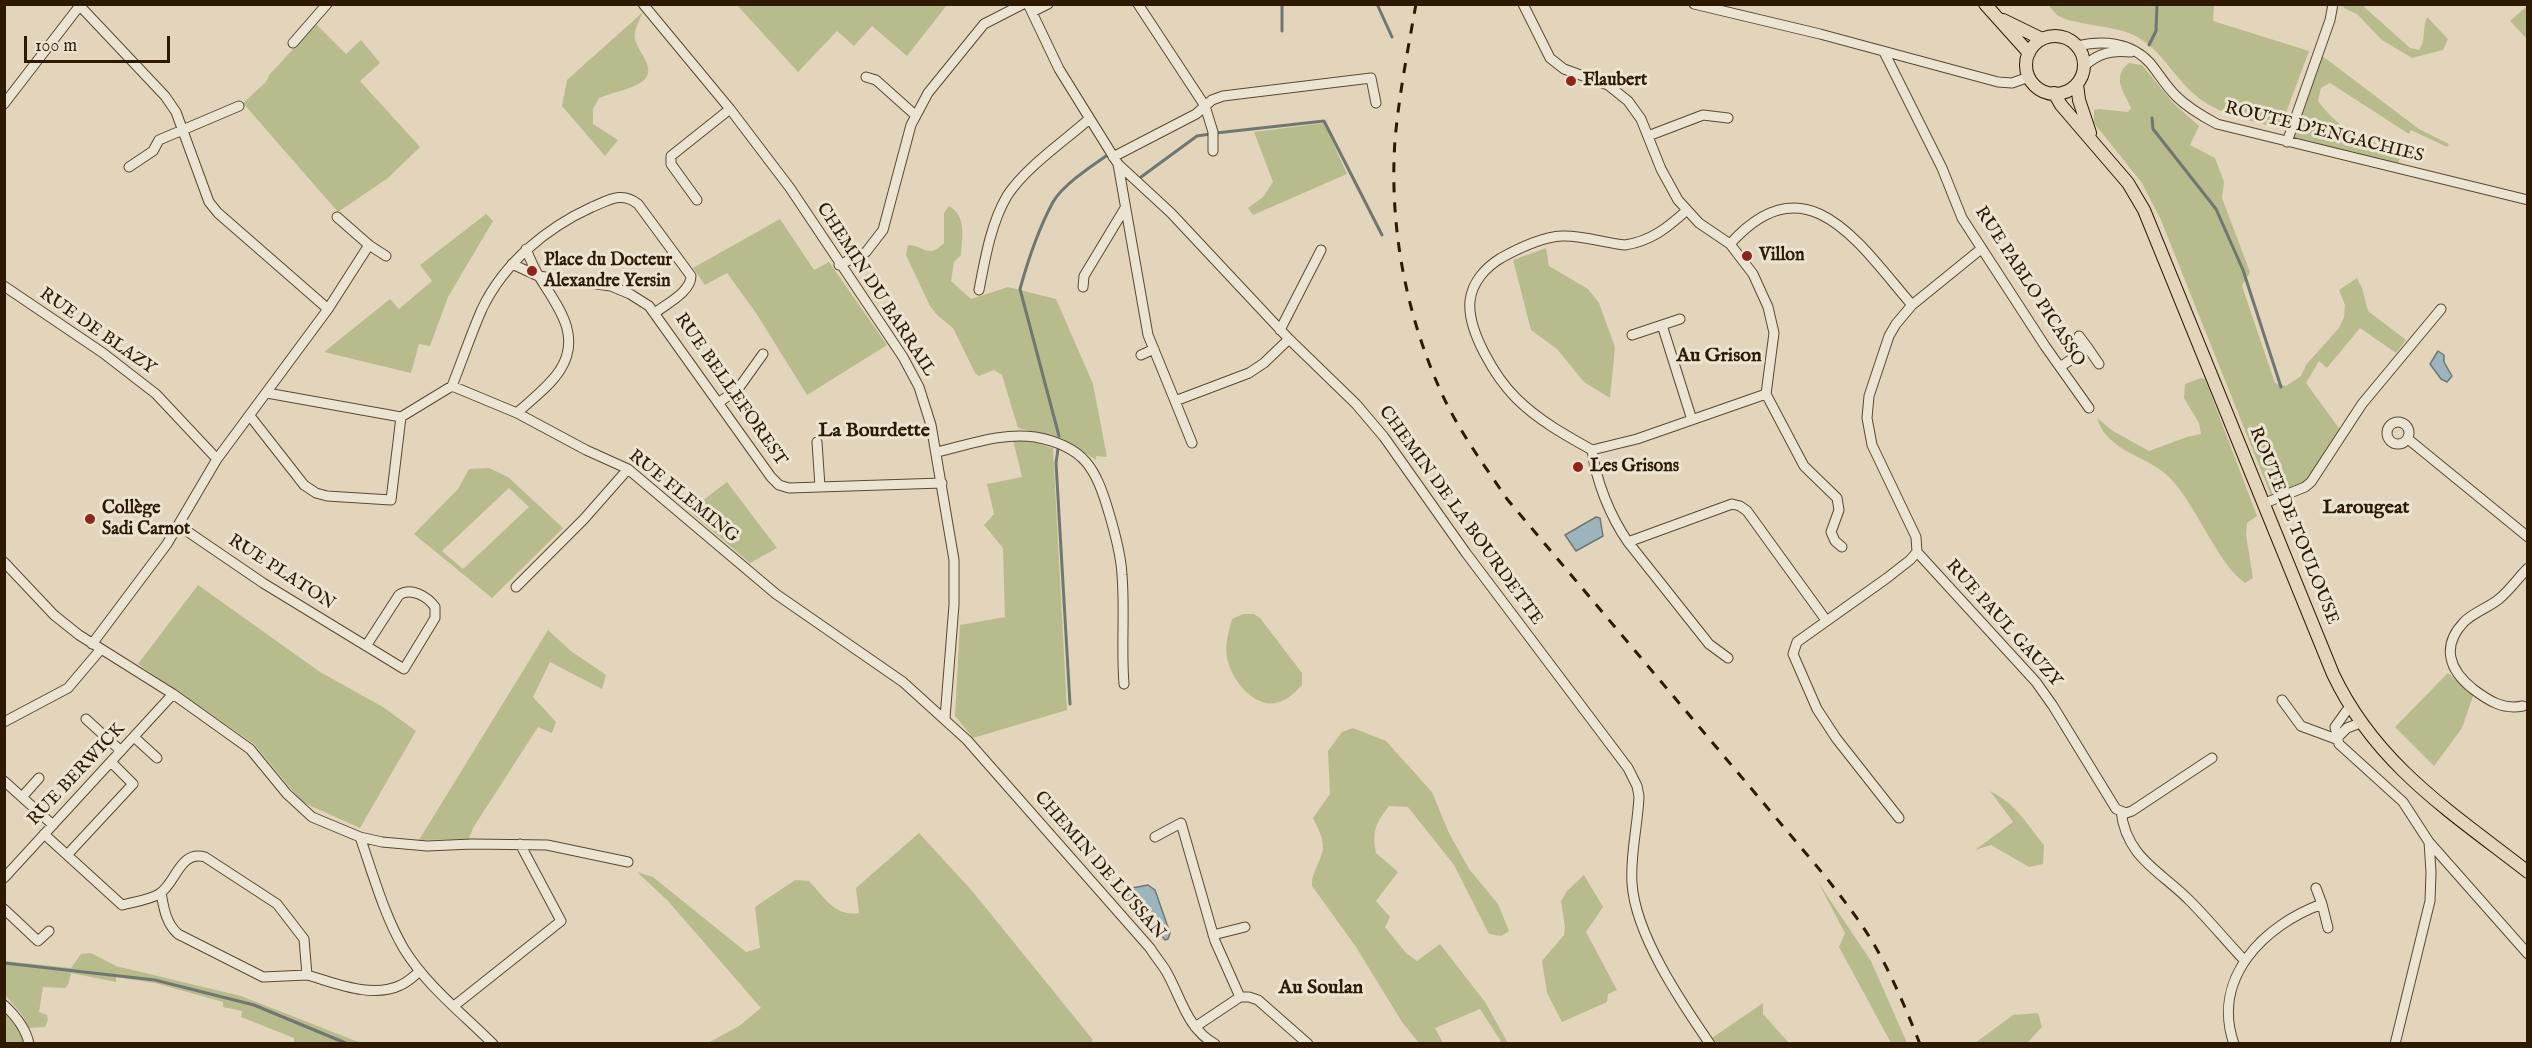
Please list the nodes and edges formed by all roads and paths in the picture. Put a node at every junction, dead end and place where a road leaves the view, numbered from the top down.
1 (327, 4) edge
2 (643, 4) edge
3 (1023, 4) edge
4 (1048, 4) edge
5 (1138, 4) edge
6 (1523, 4) edge
7 (1694, 4) edge
8 (1985, 4) edge
9 (2333, 4) edge
10 (81, 5) edge
11 (1030, 8) edge
12 (1996, 17) junction
13 (2042, 39) junction
14 (293, 44) dead end
15 (2077, 46) junction
16 (1884, 52) junction
17 (2137, 52) junction
18 (2029, 53) junction
19 (2084, 66) junction
20 (1564, 69) junction
21 (2029, 76) junction
22 (866, 77) dead end
23 (1559, 79) dead end
24 (2077, 84) junction
25 (2054, 93) junction
26 (4, 104) edge
27 (1376, 104) dead end
28 (239, 106) dead end
29 (1205, 106) junction
30 (730, 109) junction
31 (914, 114) junction
32 (1728, 118) dead end
33 (1088, 120) junction
34 (183, 132) junction
35 (1648, 136) junction
36 (2095, 142) junction
37 (2287, 142) junction
38 (1213, 151) dead end
39 (1115, 160) junction
40 (129, 168) dead end
41 (697, 200) dead end
42 (2528, 200) edge
43 (1125, 208) junction
44 (1686, 211) junction
45 (337, 218) dead end
46 (369, 244) junction
47 (1730, 244) junction
48 (526, 249) junction
49 (1981, 249) junction
50 (1321, 250) dead end
51 (386, 256) dead end
52 (512, 264) junction
53 (839, 265) junction
54 (538, 276) junction
55 (4, 286) edge
56 (1083, 287) dead end
57 (980, 290) dead end
58 (1912, 304) junction
59 (327, 309) junction
60 (2441, 309) dead end
61 (655, 313) junction
62 (1680, 319) dead end
63 (1662, 325) junction
64 (1280, 330) junction
65 (1632, 335) dead end
66 (2079, 336) dead end
67 (1289, 339) junction
68 (2088, 348) junction
69 (1154, 349) junction
70 (763, 354) dead end
71 (1141, 355) dead end
72 (2099, 364) dead end
73 (2060, 367) junction
74 (452, 386) junction
75 (267, 393) junction
76 (1766, 394) junction
77 (1175, 401) junction
78 (718, 403) junction
79 (2090, 408) dead end
80 (517, 413) junction
81 (250, 416) junction
82 (401, 417) junction
83 (1692, 420) junction
84 (2408, 439) dead end
85 (817, 442) dead end
86 (1192, 443) dead end
87 (1592, 450) junction
88 (937, 452) junction
89 (217, 459) junction
90 (628, 470) junction
91 (942, 483) junction
92 (820, 487) junction
93 (2265, 503) junction
94 (178, 525) junction
95 (2528, 537) edge
96 (1628, 542) junction
97 (1842, 547) dead end
98 (1917, 552) junction
99 (4, 562) edge
100 (2528, 568) edge
101 (516, 587) dead end
102 (1823, 616) dead end
103 (92, 644) junction
104 (366, 646) junction
105 (101, 650) junction
106 (1728, 658) dead end
107 (1124, 684) dead end
108 (173, 694) junction
109 (2282, 700) dead end
110 (2350, 706) junction
111 (2523, 706) dead end
112 (945, 718) junction
113 (86, 719) dead end
114 (4, 722) edge
115 (2360, 723) junction
116 (134, 737) junction
117 (2336, 739) junction
118 (120, 751) junction
119 (157, 758) dead end
120 (2212, 758) dead end
121 (111, 762) junction
122 (39, 778) dead end
123 (4, 781) edge
124 (22, 797) junction
125 (2121, 811) junction
126 (1899, 818) dead end
127 (53, 825) junction
128 (44, 834) junction
129 (360, 837) junction
130 (1155, 837) dead end
131 (2430, 842) junction
132 (520, 844) junction
133 (67, 855) junction
134 (628, 862) dead end
135 (2528, 872) edge
136 (4, 878) edge
137 (2316, 888) dead end
138 (160, 893) junction
139 (2322, 904) junction
140 (4, 909) edge
141 (1245, 927) dead end
142 (2328, 928) dead end
143 (49, 931) dead end
144 (1213, 935) junction
145 (2528, 954) edge
146 (2244, 960) junction
147 (420, 971) junction
148 (307, 975) junction
149 (1240, 997) junction
150 (4, 1005) edge
151 (454, 1006) junction
152 (1194, 1027) junction
153 (29, 1044) edge
154 (493, 1044) edge
155 (1215, 1044) edge
156 (1308, 1044) edge
157 (1710, 1044) edge
158 (2234, 1044) edge
159 (2395, 1044) edge

1 - 14 street
2 - 30 street, CHEMIN DU BARRAIL
3 - 31 street
4 - 11 street
5 - 29 street
6 - 20 street
7 - 16 street
8 - 12 main road
9 - 37 street
10 - 26 street
10 - 34 street
11 - 33 street, CHEMIN DE LA BOURDETTE
12 - 13 main road
12 - 18 main road
13 - 15 main road
13 - 18 main road
15 - 17 street, ROUTE D'ENGACHIES
15 - 19 main road
16 - 21 street
16 - 49 street, RUE PABLO PICASSO
17 - 19 street
17 - 37 street, ROUTE D'ENGACHIES
18 - 21 main road
19 - 24 main road
20 - 23 street
20 - 35 street
21 - 25 main road
22 - 31 street
24 - 25 main road
24 - 36 main road, ROUTE DE TOULOUSE
25 - 36 main road, ROUTE DE TOULOUSE
27 - 29 street
28 - 34 street
29 - 38 street
29 - 39 street
30 - 41 street
30 - 53 street, CHEMIN DU BARRAIL
31 - 53 street
32 - 35 street
33 - 39 street, CHEMIN DE LA BOURDETTE
33 - 57 street
34 - 40 street
34 - 59 street
35 - 44 street
36 - 93 main road, ROUTE DE TOULOUSE
37 - 42 street, ROUTE D'ENGACHIES
39 - 43 street
39 - 64 street, CHEMIN DE LA BOURDETTE
43 - 56 street
43 - 69 street
44 - 47 street
44 - 87 street
45 - 46 street
46 - 51 street
46 - 59 street
47 - 58 street
47 - 76 street
48 - 52 street
48 - 54 street
48 - 61 street
49 - 58 street
49 - 73 street, RUE PABLO PICASSO
50 - 64 street
52 - 54 street
52 - 74 street
53 - 88 street, CHEMIN DU BARRAIL
54 - 61 street, RUE BELLEFOREST
54 - 80 street
55 - 89 street, RUE DE BLAZY
58 - 98 street
59 - 75 street
60 - 93 street
61 - 78 street, RUE BELLEFOREST
62 - 63 street
63 - 65 street
63 - 83 street
64 - 67 street, CHEMIN DE LA BOURDETTE
66 - 68 street
67 - 77 street
67 - 157 street, CHEMIN DE LA BOURDETTE
68 - 72 street
68 - 73 street
69 - 71 street
69 - 77 street
70 - 78 street
73 - 79 street, RUE PABLO PICASSO
74 - 80 street, RUE FLEMING
74 - 82 street
75 - 81 street
75 - 82 street
76 - 83 street
76 - 97 street
77 - 86 street
78 - 92 street, RUE BELLEFOREST
80 - 90 street, RUE FLEMING
81 - 82 street
81 - 89 street
83 - 87 street
84 - 95 street
85 - 92 street
87 - 96 street
88 - 91 street, CHEMIN DU BARRAIL
88 - 107 street
89 - 94 street
90 - 101 street
90 - 112 street, RUE FLEMING
91 - 92 street, RUE BELLEFOREST
91 - 112 street, CHEMIN DU BARRAIL
93 - 110 main road, ROUTE DE TOULOUSE
94 - 103 street
94 - 104 street, RUE PLATON
96 - 102 street
96 - 106 street
98 - 125 street, RUE PAUL GAUZY
98 - 126 street
99 - 103 street
100 - 111 street
103 - 105 street
104 - 104 street, RUE PLATON
105 - 108 street
105 - 114 street
108 - 116 street, RUE BERWICK
108 - 129 street
109 - 117 street
110 - 115 main road, ROUTE DE TOULOUSE
110 - 117 street
112 - 152 street, CHEMIN DE LUSSAN
113 - 118 street
115 - 117 street
115 - 135 main road, ROUTE DE TOULOUSE
116 - 118 street, RUE BERWICK
116 - 119 street
117 - 131 street
118 - 121 street, RUE BERWICK
120 - 125 street
121 - 127 street, RUE BERWICK
121 - 133 street
122 - 124 street
123 - 124 street
124 - 127 street
125 - 146 street
127 - 128 street, RUE BERWICK
128 - 133 street
128 - 136 street, RUE BERWICK
129 - 132 street
129 - 147 street
130 - 144 street
131 - 145 street
131 - 159 street
132 - 134 street
132 - 151 street
133 - 138 street
137 - 139 street
138 - 148 street
138 - 148 street
139 - 142 street
139 - 146 street
140 - 143 street
141 - 144 street
144 - 149 street
146 - 158 street
147 - 148 street
147 - 151 street
149 - 152 street
149 - 156 street
150 - 153 street
151 - 154 street
152 - 155 street, CHEMIN DE LUSSAN

